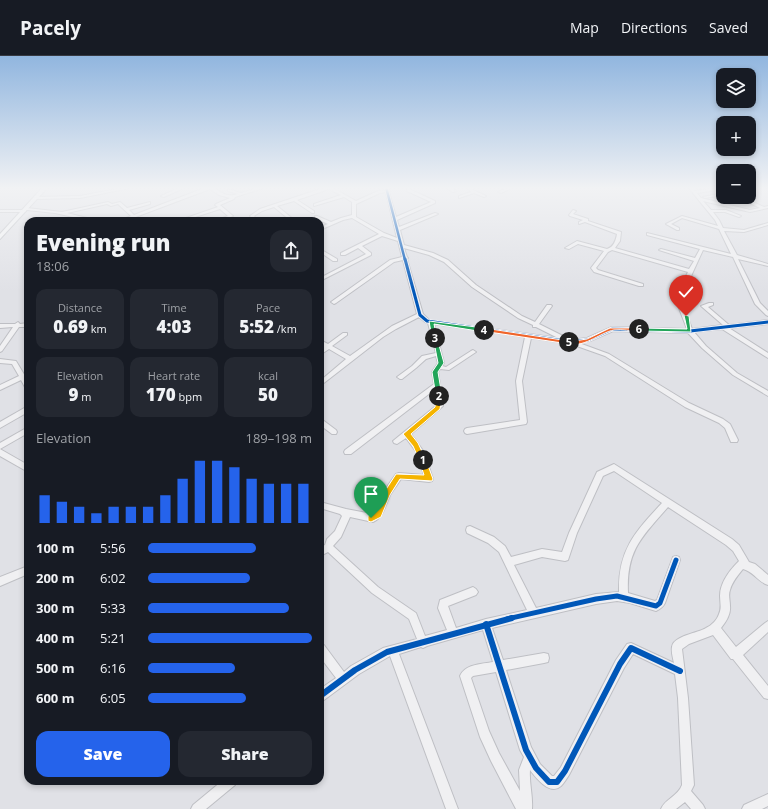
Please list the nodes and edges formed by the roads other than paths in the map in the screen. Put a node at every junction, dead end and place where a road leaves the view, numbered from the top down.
1 (13, 222) edge
2 (328, 222) edge
3 (337, 222) edge
4 (361, 222) edge
5 (395, 222) edge
6 (415, 222) edge
7 (588, 222) edge
8 (672, 222) edge
9 (700, 222) edge
10 (720, 222) edge
11 (332, 224) junction
12 (768, 224) edge
13 (324, 228) edge
14 (398, 229) junction
15 (678, 229) dead end
16 (724, 230) junction
17 (382, 234) junction
18 (649, 234) dead end
19 (1, 235) edge
20 (402, 244) junction
21 (359, 246) junction
22 (567, 248) dead end
23 (702, 248) junction
24 (610, 250) junction
25 (661, 250) dead end
26 (324, 253) edge
27 (343, 254) dead end
28 (736, 256) junction
29 (406, 258) junction
30 (335, 260) dead end
31 (697, 260) junction
32 (768, 265) edge
33 (691, 271) junction
34 (324, 278) edge
35 (640, 285) dead end
36 (334, 302) dead end
37 (711, 304) dead end
38 (549, 306) dead end
39 (768, 314) edge
40 (420, 315) junction
41 (431, 322) junction
42 (768, 322) edge
43 (18, 324) junction
44 (24, 325) edge
45 (0, 326) edge
46 (535, 326) junction
47 (725, 327) junction
48 (690, 331) junction
49 (345, 334) dead end
50 (528, 337) junction
51 (571, 342) junction
52 (324, 344) edge
53 (328, 347) junction
54 (0, 350) edge
55 (324, 350) edge
56 (473, 352) dead end
57 (439, 354) junction
58 (768, 356) edge
59 (350, 359) junction
60 (0, 361) edge
61 (438, 367) junction
62 (23, 377) joint
63 (400, 377) dead end
64 (324, 381) edge
65 (436, 385) junction
66 (0, 388) edge
67 (768, 394) edge
68 (24, 411) edge
69 (324, 424) edge
70 (0, 425) edge
71 (467, 431) dead end
72 (24, 432) edge
73 (334, 432) dead end
74 (407, 434) junction
75 (734, 440) dead end
76 (397, 441) dead end
77 (0, 446) edge
78 (0, 452) edge
79 (348, 452) dead end
80 (24, 467) edge
81 (667, 503) junction
82 (324, 506) edge
83 (344, 512) junction
84 (470, 530) dead end
85 (324, 550) edge
86 (676, 560) dead end
87 (509, 562) junction
88 (745, 564) junction
89 (24, 572) edge
90 (768, 581) edge
91 (0, 582) edge
92 (473, 592) dead end
93 (624, 596) junction
94 (532, 613) junction
95 (486, 624) junction
96 (768, 626) edge
97 (715, 629) junction
98 (453, 634) junction
99 (423, 643) junction
100 (393, 650) junction
101 (324, 654) edge
102 (735, 655) junction
103 (544, 658) dead end
104 (500, 666) junction
105 (680, 671) junction
106 (342, 678) junction
107 (324, 693) edge
108 (768, 694) edge
109 (530, 757) junction
110 (226, 785) edge
111 (685, 793) junction
112 (768, 800) edge
113 (197, 809) edge
114 (452, 809) edge
115 (525, 809) edge
116 (667, 809) edge
117 (699, 809) edge
118 (748, 809) edge

1 - 19 main road
2 - 11 street
3 - 11 street
4 - 17 street
5 - 14 street
6 - 14 street
7 - 24 street
8 - 15 street
9 - 16 street
10 - 16 street
11 - 13 street
12 - 16 street
14 - 20 street
16 - 28 street
17 - 20 street
17 - 21 street
18 - 23 street
20 - 29 street
20 - 46 street
21 - 27 street
21 - 34 street
22 - 24 street
23 - 28 street
23 - 31 street
24 - 33 street
24 - 35 street
25 - 31 street
26 - 30 street
28 - 32 street
28 - 39 street
29 - 36 street
29 - 40 street
31 - 33 street
33 - 48 street
37 - 47 street
38 - 46 street
40 - 41 street
40 - 59 street
41 - 50 street
41 - 57 street
42 - 47 street
43 - 44 street
43 - 45 street
43 - 54 street
46 - 51 street
47 - 48 street
47 - 58 street
48 - 51 street
48 - 67 street
49 - 53 street
50 - 51 street
50 - 71 street
51 - 75 street
52 - 53 street
53 - 55 street
53 - 59 street
56 - 61 street
57 - 61 street
57 - 63 street
59 - 64 street
60 - 62 street
61 - 65 street
62 - 66 street
65 - 74 street
65 - 79 street
68 - 70 street
69 - 73 street
72 - 77 street
74 - 76 street
74 - 83 street
78 - 80 street
81 - 87 street
81 - 88 street
81 - 93 street
82 - 83 street
83 - 85 street
84 - 87 street
85 - 99 street
86 - 93 street
87 - 94 street
88 - 90 street
88 - 97 street
89 - 91 street
92 - 98 street
93 - 94 street
94 - 95 street
95 - 98 street
95 - 104 street
96 - 102 street
97 - 102 street
97 - 105 street
98 - 99 street
99 - 100 street
100 - 106 street
100 - 114 street
101 - 106 street
102 - 108 street
103 - 104 street
104 - 109 street
104 - 115 street
105 - 109 street
105 - 111 street
106 - 107 street
109 - 115 street
110 - 113 street
111 - 116 street
111 - 117 street
112 - 118 street

